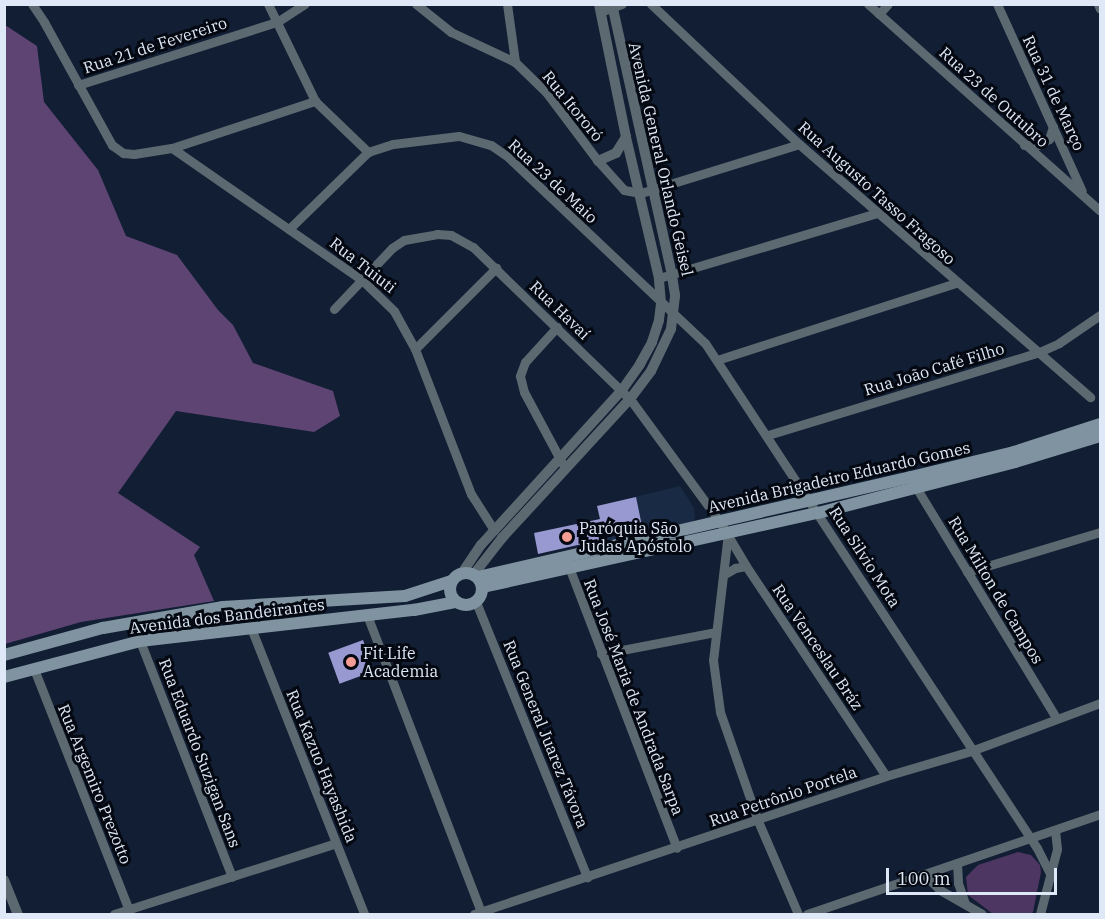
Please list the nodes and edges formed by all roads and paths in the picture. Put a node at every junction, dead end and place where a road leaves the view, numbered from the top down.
1 (32, 4) edge
2 (268, 4) edge
3 (305, 4) edge
4 (416, 4) edge
5 (507, 4) edge
6 (651, 4) edge
7 (868, 4) edge
8 (888, 4) edge
9 (997, 4) edge
10 (1098, 4) edge
11 (615, 6) edge
12 (599, 8) edge
13 (1101, 9) edge
14 (879, 14) junction
15 (277, 22) junction
16 (515, 62) junction
17 (78, 85) junction
18 (315, 100) junction
19 (1053, 127) junction
20 (626, 137) junction
21 (799, 144) junction
22 (1024, 144) junction
23 (172, 148) junction
24 (368, 152) junction
25 (598, 161) junction
26 (654, 189) junction
27 (641, 193) junction
28 (1084, 195) junction
29 (1101, 211) edge
30 (878, 213) junction
31 (289, 229) junction
32 (496, 268) junction
33 (672, 275) junction
34 (659, 278) junction
35 (362, 280) junction
36 (955, 283) junction
37 (661, 303) junction
38 (334, 309) dead end
39 (675, 313) junction
40 (1098, 319) edge
41 (557, 327) junction
42 (415, 350) junction
43 (1037, 353) junction
44 (717, 360) junction
45 (622, 390) junction
46 (1090, 398) dead end
47 (630, 399) junction
48 (1101, 424) edge
49 (768, 435) junction
50 (1101, 436) edge
51 (559, 459) junction
52 (567, 468) junction
53 (914, 483) junction
54 (811, 501) junction
55 (818, 513) junction
56 (720, 522) junction
57 (494, 531) junction
58 (1101, 532) edge
59 (728, 533) junction
60 (567, 563) junction
61 (746, 566) junction
62 (967, 572) junction
63 (725, 573) junction
64 (474, 578) junction
65 (451, 581) junction
66 (456, 602) junction
67 (476, 602) junction
68 (367, 615) junction
69 (251, 628) junction
70 (715, 632) junction
71 (140, 641) junction
72 (601, 654) junction
73 (7, 656) edge
74 (34, 669) junction
75 (4, 677) edge
76 (1101, 703) edge
77 (1056, 718) junction
78 (971, 751) junction
79 (886, 776) junction
80 (1101, 814) edge
81 (758, 821) junction
82 (1055, 830) junction
83 (1030, 838) junction
84 (336, 843) junction
85 (677, 848) junction
86 (957, 863) junction
87 (1050, 873) junction
88 (924, 874) junction
89 (232, 877) junction
90 (587, 877) junction
91 (4, 880) edge
92 (965, 903) junction
93 (129, 910) junction
94 (479, 914) edge
95 (18, 915) edge
96 (114, 915) edge
97 (364, 915) edge
98 (798, 915) edge
99 (807, 915) edge
100 (982, 915) edge
101 (1040, 915) edge

1 - 17 street
2 - 15 street
3 - 15 street, Rua 21 de Fevereiro
4 - 16 street, Rua Itororó
5 - 16 street
6 - 21 street, Rua Augusto Tasso Fragoso
7 - 14 street, Rua 23 de Outubro
8 - 14 street
9 - 19 street, Rua 31 de Março
10 - 13 street
11 - 12 street
11 - 26 street, Avenida General Orlando Geisel
12 - 20 street, Avenida General Orlando Geisel
14 - 22 street, Rua 23 de Outubro
15 - 17 street, Rua 21 de Fevereiro
15 - 18 street
16 - 25 street, Rua Itororó
17 - 23 street
18 - 23 street
18 - 24 street
19 - 22 street
19 - 28 street, Rua 31 de Março
20 - 25 street
20 - 27 street, Avenida General Orlando Geisel
21 - 26 street
21 - 30 street, Rua Augusto Tasso Fragoso
22 - 28 street, Rua 23 de Outubro
23 - 31 street, Rua Tuiuti
24 - 31 street, Rua 23 de Maio
24 - 37 street, Rua 23 de Maio
25 - 27 street, Rua Itororó
26 - 27 street
26 - 33 street, Avenida General Orlando Geisel
27 - 34 street, Avenida General Orlando Geisel
28 - 29 street, Rua 23 de Outubro
30 - 33 street
30 - 36 street, Rua Augusto Tasso Fragoso
31 - 35 street, Rua Tuiuti
32 - 35 street, Rua Havaí
32 - 41 street, Rua Havaí
32 - 42 street
33 - 34 street
33 - 39 street, Avenida General Orlando Geisel
34 - 37 street, Avenida General Orlando Geisel
35 - 38 street, Rua Havaí
35 - 42 street, Rua Tuiuti
36 - 43 street, Rua Augusto Tasso Fragoso
36 - 44 street
37 - 39 street, Rua Silvio Mota
37 - 45 street, Avenida General Orlando Geisel
39 - 44 street, Rua Silvio Mota
39 - 47 street, Avenida General Orlando Geisel
40 - 43 street, Rua João Café Filho
41 - 45 street, Rua Havaí
41 - 51 street
42 - 57 street, Rua Tuiuti
43 - 46 street, Rua Augusto Tasso Fragoso
43 - 49 street, Rua João Café Filho
44 - 49 street, Rua Silvio Mota
45 - 47 street, Rua Havaí
45 - 51 street, Avenida General Orlando Geisel
47 - 52 street, Avenida General Orlando Geisel
47 - 56 street, Rua Havaí
48 - 53 main road, Avenida Brigadeiro Eduardo Gomes
49 - 54 street, Rua Silvio Mota
50 - 53 main road, Avenida Brigadeiro Eduardo Gomes
51 - 52 street
51 - 57 street, Avenida General Orlando Geisel
52 - 64 street, Avenida General Orlando Geisel
53 - 54 main road, Avenida Brigadeiro Eduardo Gomes
53 - 55 main road, Avenida Brigadeiro Eduardo Gomes
53 - 62 street, Rua Milton de Campos
54 - 55 street, Rua Silvio Mota
54 - 56 main road, Avenida Brigadeiro Eduardo Gomes
55 - 59 main road, Avenida Brigadeiro Eduardo Gomes
55 - 78 street, Rua Silvio Mota
56 - 59 street, Rua Havaí
56 - 60 main road, Avenida Brigadeiro Eduardo Gomes
57 - 64 street, Avenida General Orlando Geisel
58 - 62 street
59 - 60 main road, Avenida Brigadeiro Eduardo Gomes
59 - 61 street, Rua Venceslau Bráz
59 - 63 street
60 - 64 main road, Avenida Brigadeiro Eduardo Gomes
60 - 72 street, Rua José Maria de Andrada Sarpa
61 - 63 street
61 - 79 street, Rua Venceslau Bráz
62 - 77 street, Rua Milton de Campos
63 - 70 street
64 - 65 main road, Avenida dos Bandeirantes
64 - 67 main road
65 - 66 main road
65 - 73 main road, Avenida dos Bandeirantes
66 - 67 main road, Avenida dos Bandeirantes
66 - 68 main road, Avenida dos Bandeirantes
67 - 90 street, Rua General Juarez Távora
68 - 69 main road, Avenida dos Bandeirantes
68 - 94 street
69 - 71 main road, Avenida dos Bandeirantes
69 - 84 street, Rua Kazuo Hayashida
70 - 72 street
70 - 81 street
71 - 74 main road, Avenida dos Bandeirantes
71 - 89 street, Rua Eduardo Suzigan Sans
72 - 85 street, Rua José Maria de Andrada Sarpa
74 - 75 main road, Avenida dos Bandeirantes
74 - 93 street, Rua Argemiro Prezotto
76 - 77 street, Rua Petrônio Portela
77 - 78 street, Rua Petrônio Portela
78 - 79 street, Rua Petrônio Portela
78 - 83 street, Rua Silvio Mota
79 - 81 street, Rua Petrônio Portela
80 - 82 street
81 - 85 street, Rua Petrônio Portela
81 - 98 street
82 - 83 street
82 - 87 street
83 - 86 street
83 - 87 street, Rua Silvio Mota
84 - 89 street
84 - 97 street, Rua Kazuo Hayashida
85 - 90 street, Rua Petrônio Portela
86 - 88 street
86 - 92 street
87 - 101 street
88 - 92 street
88 - 99 street
89 - 93 street
90 - 94 street, Rua Petrônio Portela
91 - 95 street
92 - 100 street
93 - 96 street

